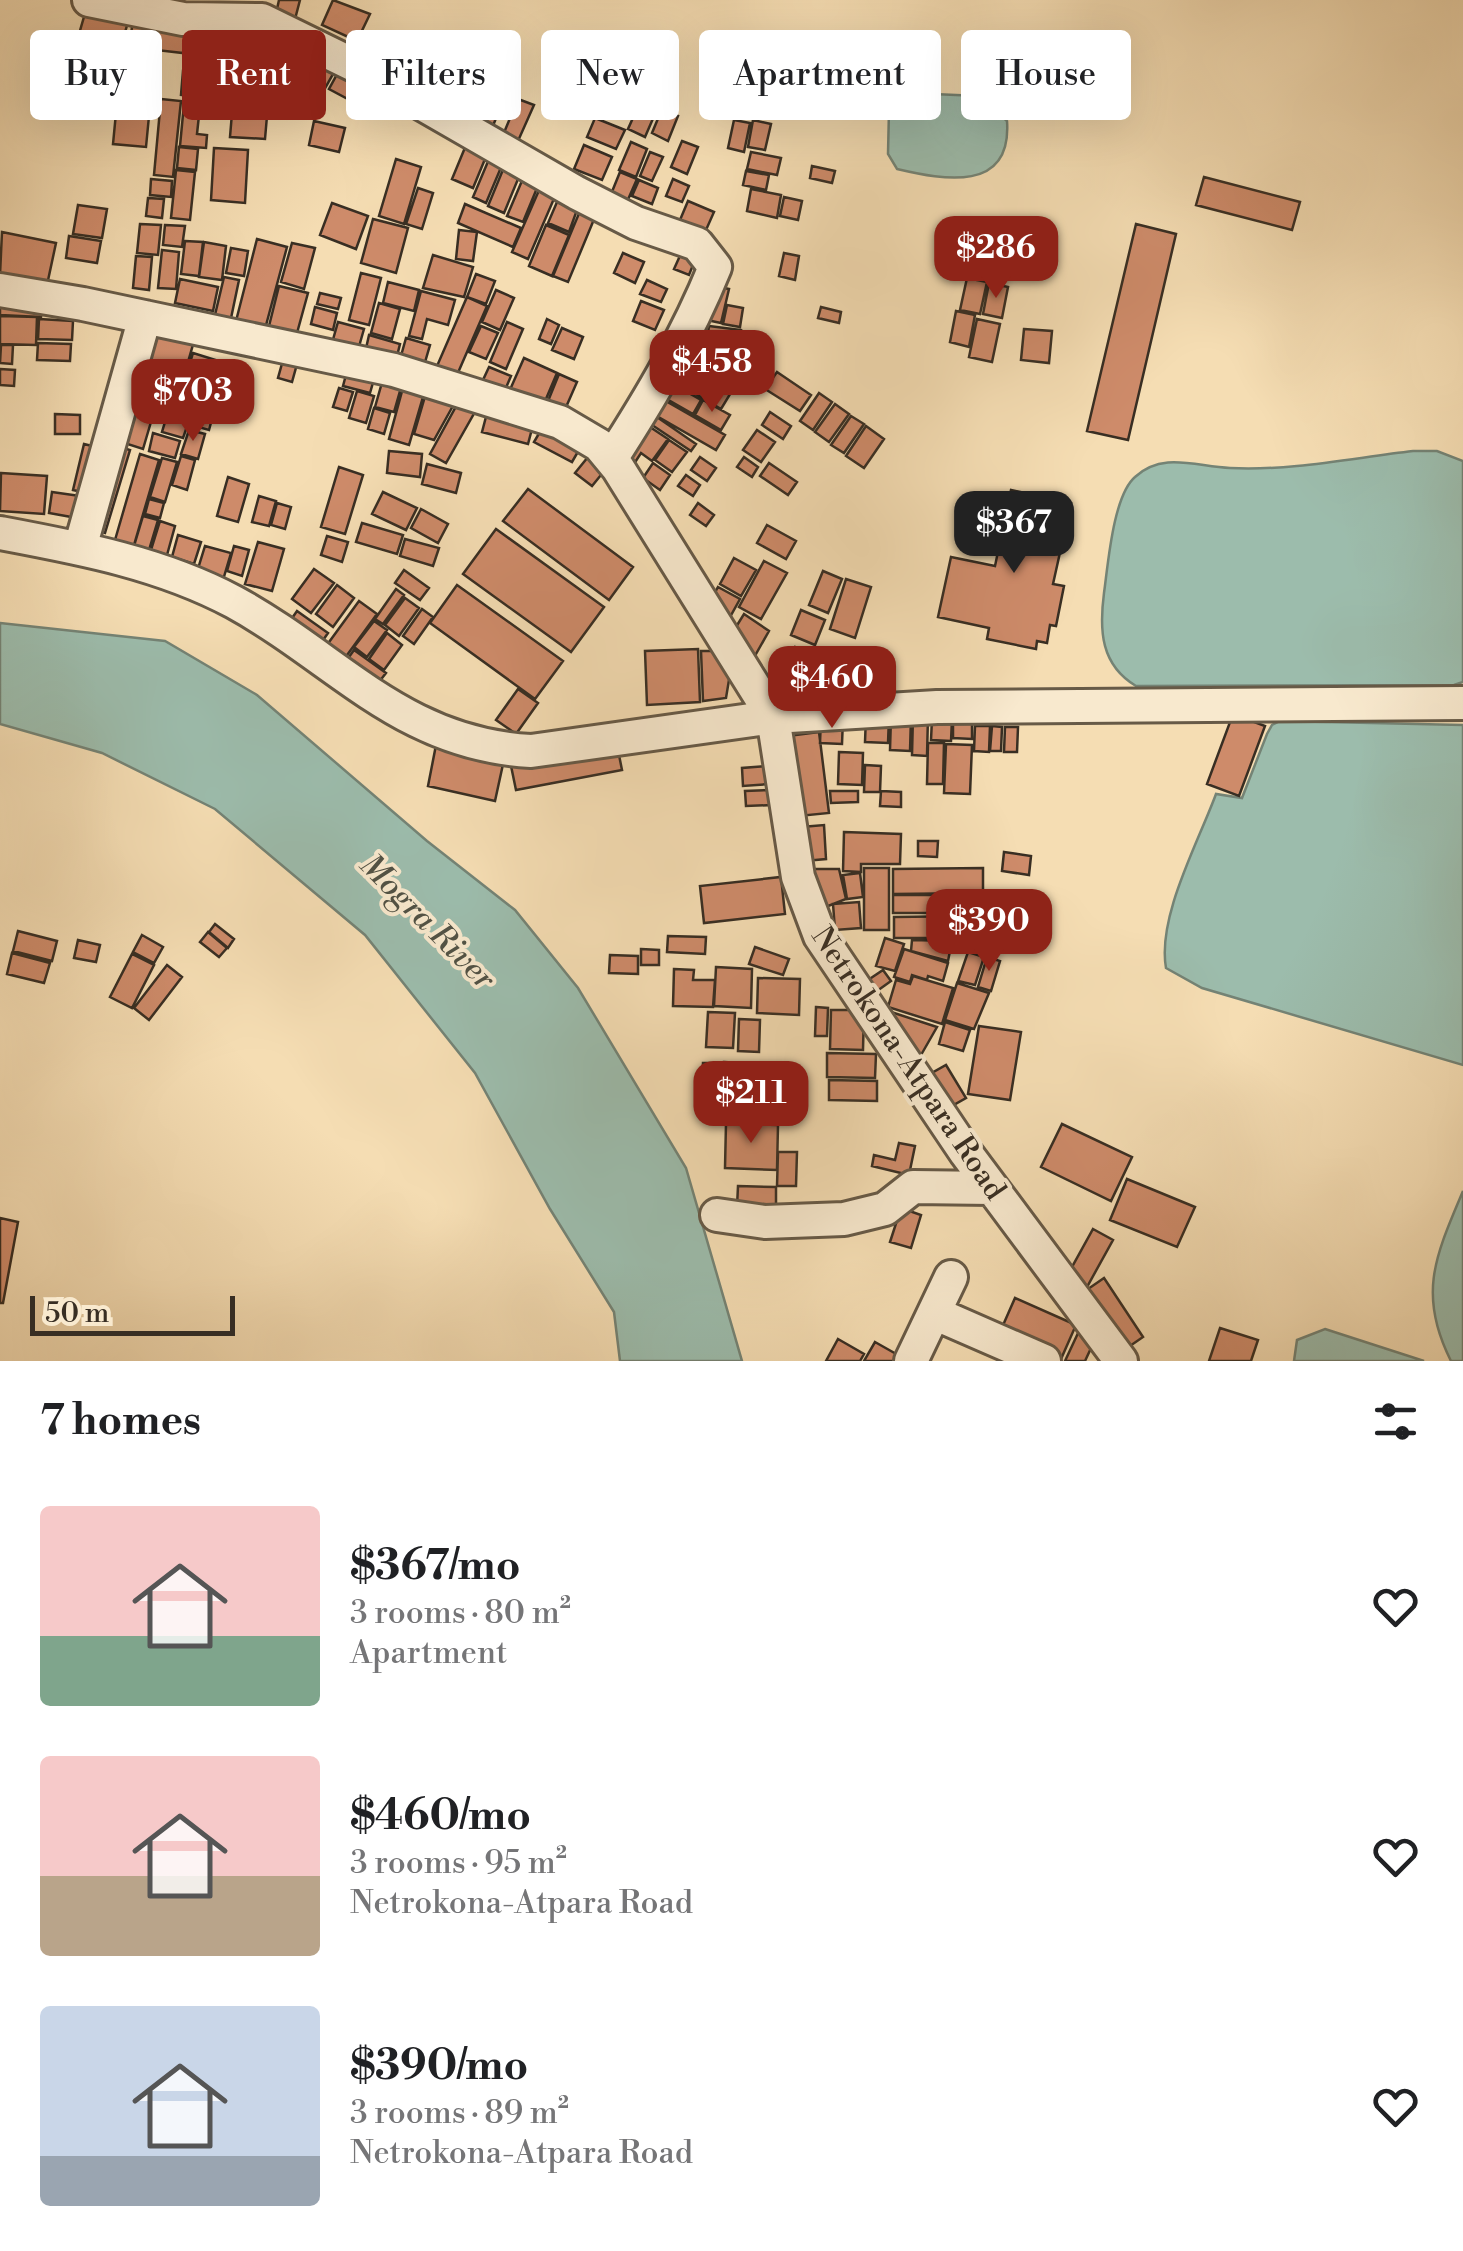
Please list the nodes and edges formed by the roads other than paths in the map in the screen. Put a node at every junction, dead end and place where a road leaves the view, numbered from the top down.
1 (89, 0) edge
2 (0, 290) edge
3 (145, 318) junction
4 (611, 459) junction
5 (0, 533) edge
6 (80, 548) junction
7 (1463, 703) edge
8 (774, 717) junction
9 (992, 1188) junction
10 (717, 1215) dead end
11 (951, 1276) dead end
12 (934, 1313) junction
13 (912, 1361) edge
14 (1044, 1361) edge
15 (1121, 1361) edge

1 - 4 street
2 - 3 street, Netrokona-Atpara Road
3 - 4 street, Netrokona-Atpara Road
3 - 6 street
4 - 8 street, Netrokona-Atpara Road
5 - 6 street
6 - 8 street
7 - 8 street
8 - 9 street, Netrokona-Atpara Road
9 - 10 street
9 - 15 street, Netrokona-Atpara Road
11 - 12 street
12 - 13 street
12 - 14 street

